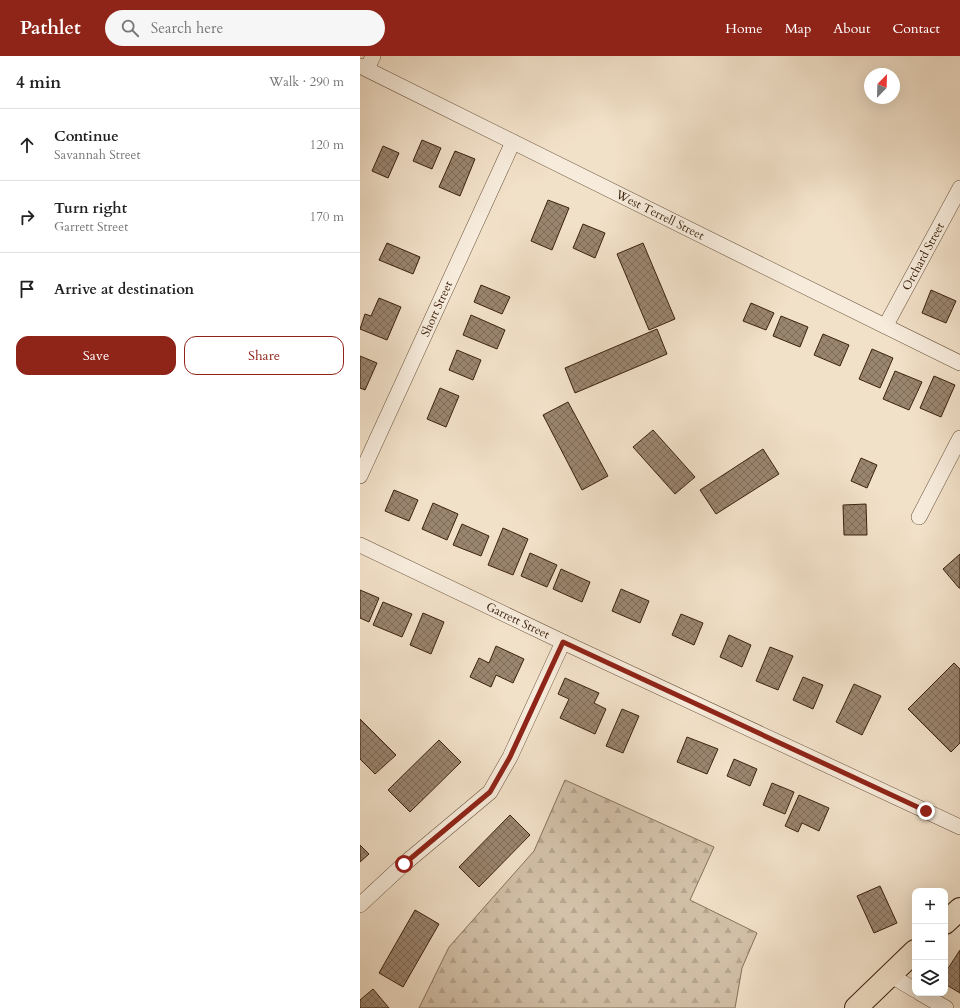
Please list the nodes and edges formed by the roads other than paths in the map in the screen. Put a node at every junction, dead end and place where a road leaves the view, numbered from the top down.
1 (366, 64) edge
2 (513, 142) junction
3 (960, 188) edge
4 (886, 325) junction
5 (960, 362) edge
6 (960, 438) edge
7 (360, 476) edge
8 (919, 517) dead end
9 (360, 545) edge
10 (563, 642) junction
11 (960, 827) edge
12 (360, 905) edge
13 (960, 908) edge
14 (948, 920) edge
15 (912, 954) edge
16 (890, 975) junction
17 (912, 988) edge
18 (925, 996) edge
19 (856, 1008) edge
20 (946, 1008) edge

1 - 2 street, West Terrell Street
2 - 4 street, West Terrell Street
2 - 7 street, Short Street
3 - 4 street, Orchard Street
4 - 5 street, West Terrell Street
6 - 8 street
9 - 10 street, Garrett Street
10 - 11 street, Garrett Street
10 - 12 street
13 - 14 main road
15 - 16 main road
16 - 17 street
16 - 19 main road
18 - 20 street

